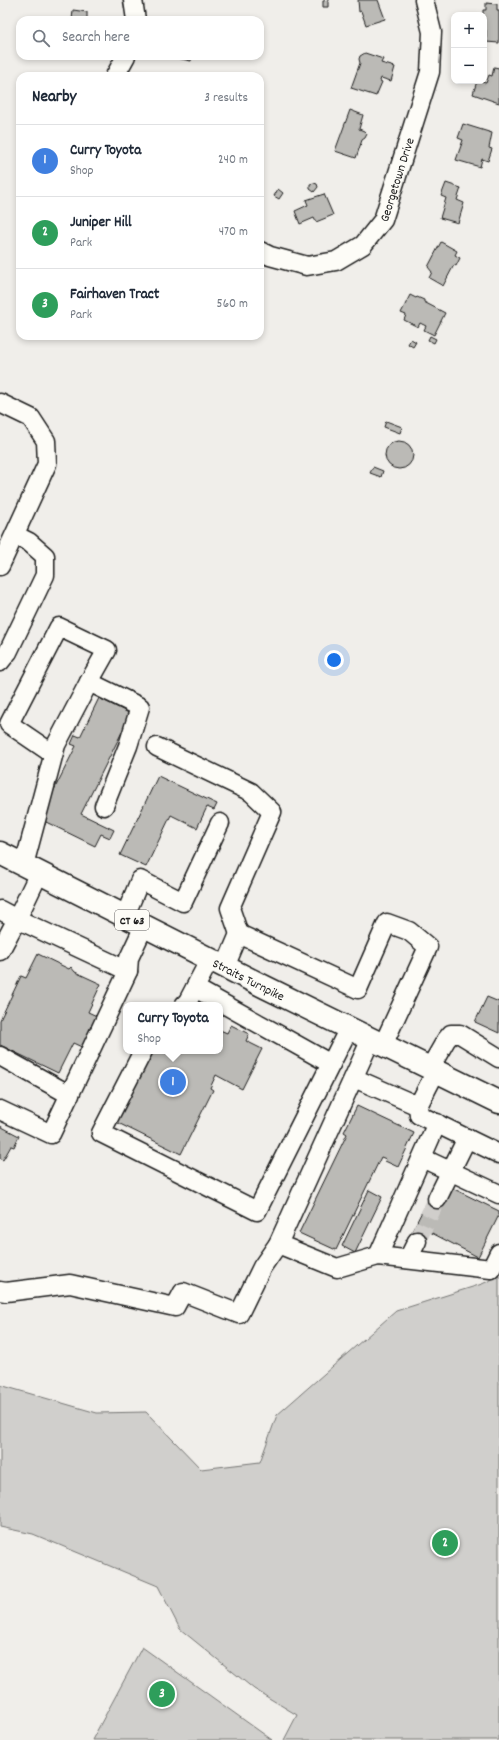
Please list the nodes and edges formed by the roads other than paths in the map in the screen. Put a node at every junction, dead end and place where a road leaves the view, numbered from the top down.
1 (133, 0) edge
2 (424, 0) edge
3 (135, 16) edge
4 (124, 60) edge
5 (117, 72) edge
6 (264, 253) edge
7 (0, 403) edge
8 (15, 535) junction
9 (0, 566) edge
10 (0, 662) edge
11 (89, 682) junction
12 (157, 747) dead end
13 (53, 754) junction
14 (104, 806) dead end
15 (220, 823) dead end
16 (0, 853) edge
17 (32, 869) junction
18 (0, 910) edge
19 (17, 919) junction
20 (134, 921) junction
21 (239, 934) junction
22 (0, 951) edge
23 (218, 963) junction
24 (128, 971) junction
25 (189, 998) edge
26 (223, 1014) edge
27 (349, 1028) junction
28 (377, 1042) junction
29 (141, 1054) edge
30 (0, 1056) edge
31 (499, 1058) edge
32 (331, 1064) junction
33 (433, 1070) junction
34 (354, 1078) junction
35 (70, 1095) junction
36 (499, 1102) edge
37 (418, 1106) junction
38 (0, 1110) edge
39 (437, 1123) junction
40 (467, 1138) junction
41 (499, 1154) edge
42 (422, 1158) junction
43 (451, 1171) junction
44 (499, 1194) edge
45 (437, 1199) tunnel mouth
46 (417, 1241) tunnel mouth
47 (278, 1244) junction
48 (499, 1252) edge
49 (378, 1256) junction
50 (408, 1259) junction
51 (0, 1291) edge

1 - 3 street
2 - 6 street, Georgetown Drive
4 - 5 street
7 - 8 street
8 - 9 street
8 - 10 street
11 - 13 street
11 - 13 street
11 - 14 street
12 - 21 street
13 - 17 street
15 - 20 street
16 - 17 main road, Straits Turnpike / CT 63
17 - 19 street
17 - 20 main road, Straits Turnpike / CT 63
18 - 19 street
19 - 22 street
19 - 24 street
20 - 23 main road, Straits Turnpike / CT 63
20 - 24 street
21 - 23 street
21 - 28 street
23 - 25 street
23 - 27 main road, Straits Turnpike / CT 63
24 - 35 street
26 - 32 street
27 - 28 main road, Straits Turnpike / CT 63
27 - 32 street
28 - 33 main road, Straits Turnpike / CT 63
28 - 34 street
29 - 32 street
30 - 35 street
31 - 33 street
33 - 36 main road, Straits Turnpike / CT 63
33 - 37 street
34 - 37 street
34 - 47 street
35 - 38 street
37 - 39 street
39 - 40 street
39 - 42 street
40 - 41 street
40 - 43 street
42 - 43 street
42 - 49 street
43 - 44 street
43 - 45 street
46 - 50 street
47 - 49 street
47 - 51 street
48 - 50 street
49 - 50 street

